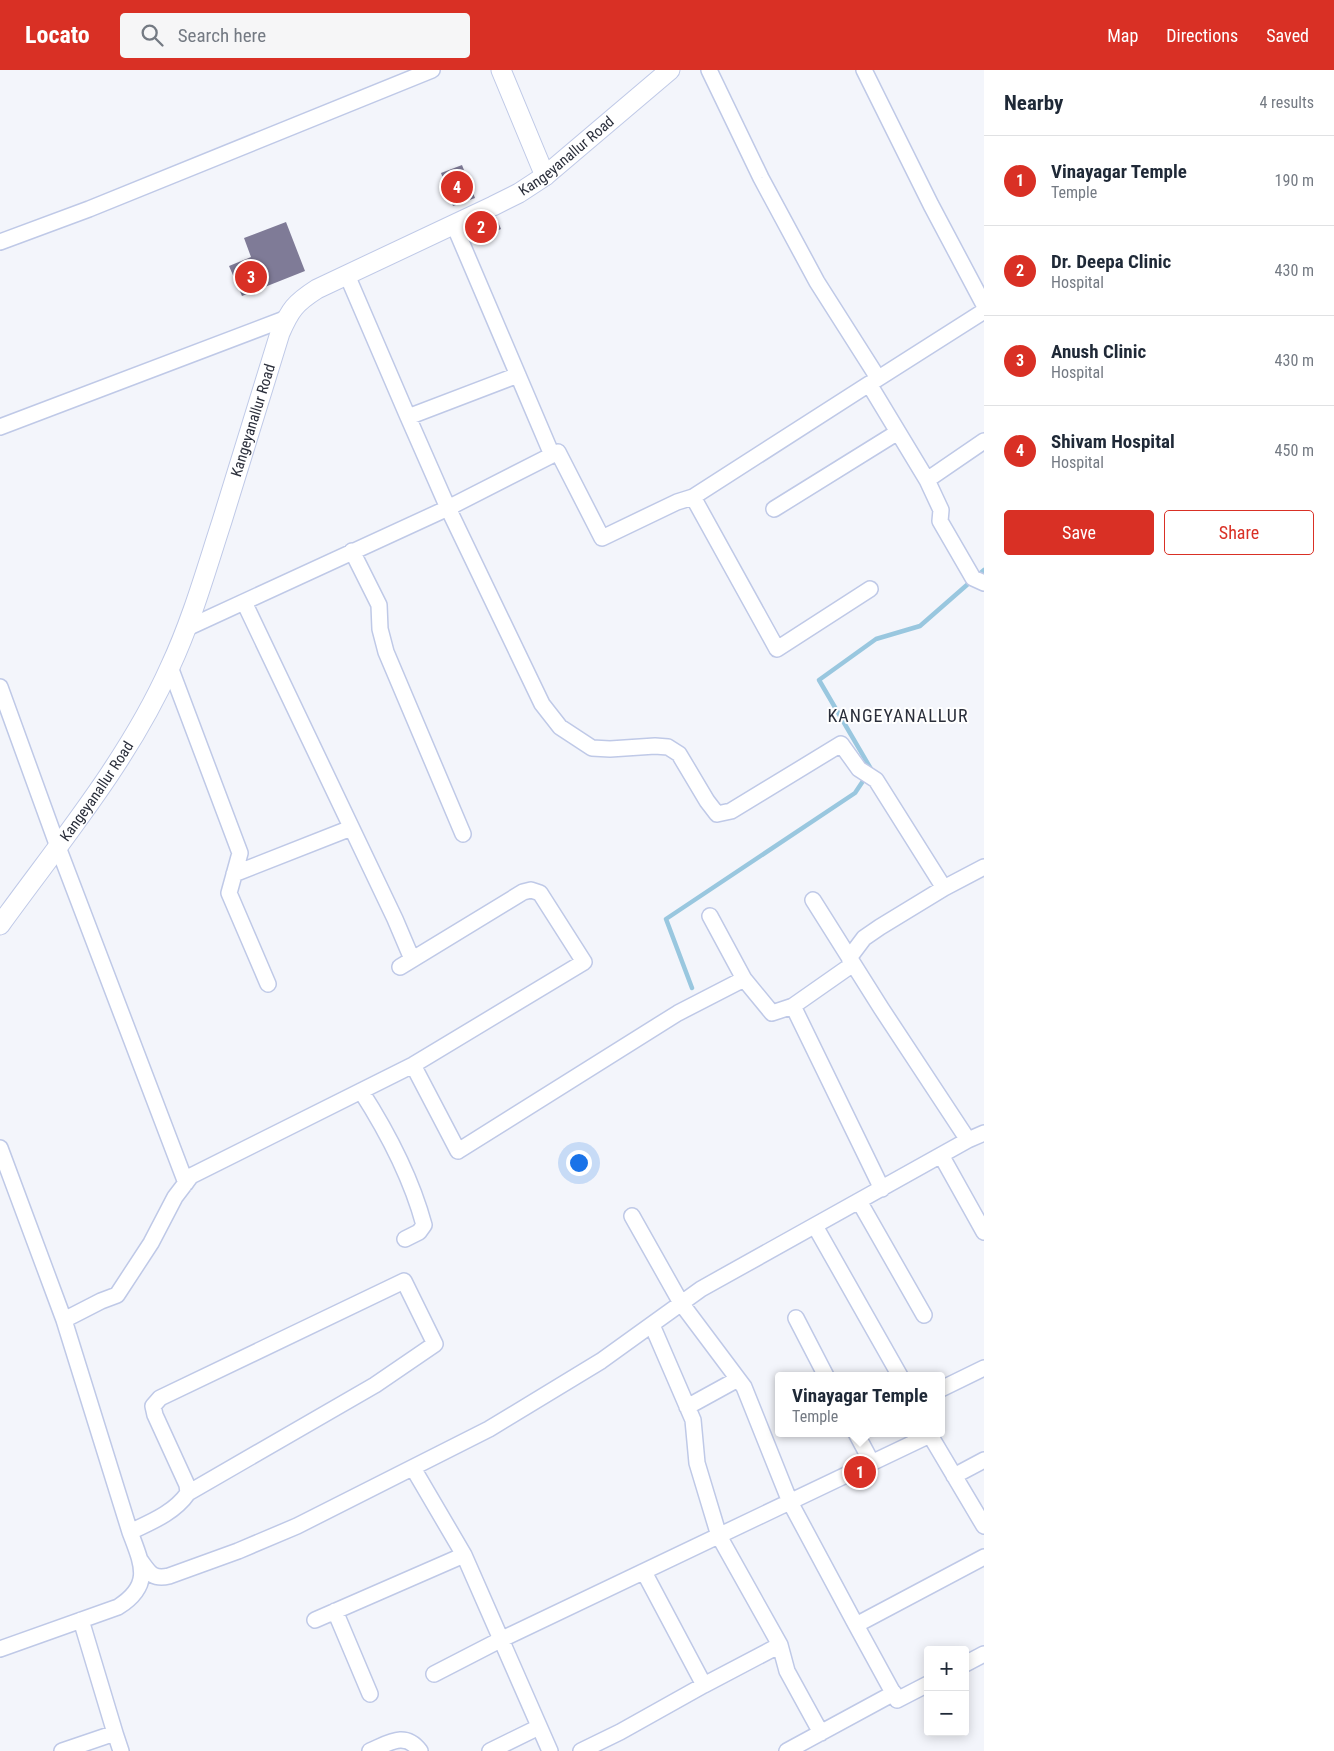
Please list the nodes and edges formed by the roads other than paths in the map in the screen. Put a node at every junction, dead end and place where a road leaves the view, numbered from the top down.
1 (432, 70) edge
2 (501, 70) edge
3 (670, 70) edge
4 (709, 70) edge
5 (864, 70) edge
6 (545, 176) junction
7 (454, 224) junction
8 (0, 242) edge
9 (347, 275) junction
10 (984, 305) edge
11 (984, 311) edge
12 (287, 318) junction
13 (518, 375) junction
14 (874, 381) junction
15 (408, 417) junction
16 (0, 427) edge
17 (898, 432) junction
18 (984, 442) edge
19 (552, 455) junction
20 (927, 480) junction
21 (693, 497) junction
22 (448, 508) junction
23 (774, 509) dead end
24 (352, 551) junction
25 (978, 580) edge
26 (870, 589) dead end
27 (244, 602) junction
28 (185, 628) junction
29 (170, 667) junction
30 (0, 687) edge
31 (351, 828) junction
32 (463, 834) dead end
33 (58, 848) junction
34 (984, 867) edge
35 (234, 874) junction
36 (944, 888) junction
37 (813, 900) dead end
38 (710, 916) dead end
39 (0, 925) edge
40 (851, 961) junction
41 (744, 979) junction
42 (268, 984) dead end
43 (793, 1006) junction
44 (413, 1065) junction
45 (362, 1090) junction
46 (984, 1133) edge
47 (968, 1140) junction
48 (0, 1148) edge
49 (941, 1156) junction
50 (186, 1183) junction
51 (882, 1189) junction
52 (859, 1201) junction
53 (632, 1216) dead end
54 (815, 1226) junction
55 (984, 1232) edge
56 (405, 1238) dead end
57 (682, 1303) junction
58 (924, 1315) dead end
59 (796, 1318) dead end
60 (64, 1320) junction
61 (652, 1325) junction
62 (984, 1368) edge
63 (824, 1372) edge
64 (898, 1372) edge
65 (738, 1379) junction
66 (945, 1387) edge
67 (688, 1407) junction
68 (858, 1437) edge
69 (924, 1437) edge
70 (932, 1437) edge
71 (984, 1460) edge
72 (872, 1463) junction
73 (413, 1468) junction
74 (954, 1476) junction
75 (188, 1493) junction
76 (790, 1502) junction
77 (984, 1526) edge
78 (130, 1532) junction
79 (719, 1536) junction
80 (464, 1555) junction
81 (984, 1557) edge
82 (140, 1560) junction
83 (644, 1572) junction
84 (335, 1611) junction
85 (81, 1620) junction
86 (315, 1620) dead end
87 (856, 1625) junction
88 (500, 1640) junction
89 (780, 1645) junction
90 (0, 1649) edge
91 (984, 1654) edge
92 (969, 1662) edge
93 (434, 1674) dead end
94 (704, 1685) junction
95 (924, 1686) edge
96 (894, 1693) junction
97 (370, 1694) dead end
98 (539, 1727) junction
99 (115, 1733) junction
100 (821, 1733) junction
101 (62, 1751) edge
102 (121, 1751) edge
103 (370, 1751) edge
104 (420, 1751) edge
105 (490, 1751) edge
106 (550, 1751) edge
107 (581, 1751) edge
108 (787, 1751) edge

1 - 8 street
2 - 6 street
3 - 6 street, Kangeyanallur Road
4 - 14 street
5 - 10 street
6 - 7 street, Kangeyanallur Road
7 - 9 street, Kangeyanallur Road
7 - 13 street
9 - 12 street, Kangeyanallur Road
9 - 15 street
11 - 14 street
12 - 16 street
12 - 28 street, Kangeyanallur Road
13 - 15 street
13 - 19 street
14 - 17 street
14 - 21 street
15 - 22 street
17 - 20 street
17 - 23 street
18 - 20 street
19 - 21 street
19 - 22 street
20 - 25 street
21 - 26 street
22 - 24 street
22 - 36 street
24 - 27 street
24 - 32 street
27 - 28 street
27 - 31 street
28 - 29 street, Kangeyanallur Road
29 - 33 street, Kangeyanallur Road
29 - 35 street
30 - 33 street
31 - 35 street
31 - 44 street
33 - 39 street, Kangeyanallur Road
33 - 50 street
34 - 36 street
35 - 42 street
36 - 40 street
37 - 40 street
38 - 41 street
40 - 43 street
40 - 47 street
41 - 43 street
41 - 44 street
43 - 51 street
44 - 45 street
45 - 50 street
45 - 56 street
46 - 47 street
47 - 49 street
48 - 60 street
49 - 51 street
49 - 55 street
50 - 60 street
51 - 52 street
52 - 54 street
52 - 58 street
53 - 57 street
54 - 57 street
54 - 64 street
57 - 61 street
57 - 65 street
59 - 63 street
60 - 78 street
61 - 67 street
61 - 73 street
62 - 66 street
65 - 67 street
65 - 76 street
67 - 79 street
68 - 72 street
69 - 72 street
70 - 74 street
71 - 74 street
72 - 76 street
73 - 80 street
73 - 82 street
74 - 77 street
75 - 75 street
75 - 78 street
76 - 79 street
76 - 87 street
78 - 82 street
79 - 83 street
79 - 89 street
80 - 84 street
80 - 88 street
81 - 87 street
82 - 85 street
83 - 88 street
83 - 94 street
84 - 86 street
84 - 97 street
85 - 90 street
85 - 99 street
87 - 96 street
88 - 93 street
88 - 98 street
89 - 94 street
89 - 100 street
91 - 92 street
94 - 107 street
95 - 96 street
96 - 100 street
98 - 105 street
98 - 106 street
99 - 101 street
99 - 102 street
100 - 108 street
103 - 104 street

